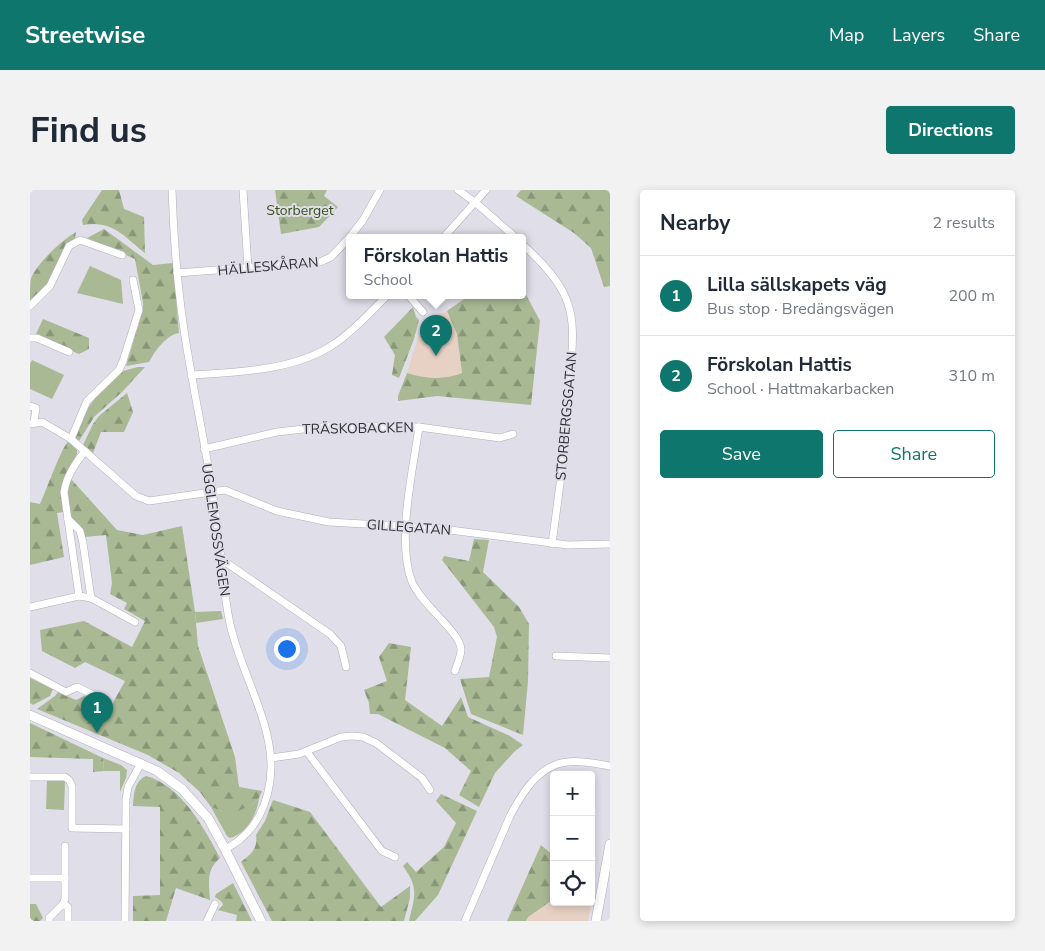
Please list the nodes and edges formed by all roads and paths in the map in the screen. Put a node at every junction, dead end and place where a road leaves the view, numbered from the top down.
1 (172, 190) edge
2 (243, 190) edge
3 (380, 190) edge
4 (458, 190) edge
5 (486, 190) edge
6 (476, 203) junction
7 (354, 234) edge
8 (447, 234) edge
9 (512, 234) edge
10 (346, 242) edge
11 (526, 248) edge
12 (122, 255) dead end
13 (248, 268) junction
14 (177, 273) junction
15 (133, 280) dead end
16 (384, 299) edge
17 (412, 299) edge
18 (30, 306) edge
19 (423, 312) dead end
20 (30, 338) edge
21 (69, 352) dead end
22 (191, 375) junction
23 (30, 406) edge
24 (32, 423) edge
25 (419, 426) junction
26 (513, 434) dead end
27 (71, 439) junction
28 (204, 449) junction
29 (85, 451) junction
30 (212, 492) junction
31 (68, 519) junction
32 (406, 526) junction
33 (552, 544) junction
34 (610, 544) edge
35 (221, 559) junction
36 (79, 596) junction
37 (91, 598) junction
38 (30, 607) edge
39 (136, 622) dead end
40 (556, 656) dead end
41 (610, 658) edge
42 (346, 667) dead end
43 (455, 671) dead end
44 (30, 674) edge
45 (108, 702) dead end
46 (30, 715) edge
47 (307, 752) junction
48 (271, 758) junction
49 (141, 763) junction
50 (610, 766) edge
51 (30, 776) edge
52 (430, 790) dead end
53 (126, 829) junction
54 (610, 845) edge
55 (65, 846) dead end
56 (225, 849) junction
57 (395, 857) dead end
58 (30, 878) edge
59 (65, 878) junction
60 (63, 904) junction
61 (215, 904) dead end
62 (50, 921) edge
63 (68, 921) edge
64 (125, 921) edge
65 (207, 921) edge
66 (261, 921) edge
67 (465, 921) edge
68 (596, 921) edge

1 - 14 street, UGGLEMOSSVÄGEN
2 - 13 street
3 - 7 street, HÄLLESKÅRAN
4 - 6 street
5 - 6 street
6 - 8 street
6 - 9 street
10 - 13 street, HÄLLESKÅRAN
11 - 33 street, STORBERGSGATAN
12 - 18 street
13 - 14 street, HÄLLESKÅRAN
14 - 22 street, UGGLEMOSSVÄGEN
15 - 27 street
16 - 22 street
17 - 19 street
20 - 21 street
22 - 28 street, UGGLEMOSSVÄGEN
23 - 24 street
24 - 27 street, GILLEGATAN
25 - 26 street, TRÄSKOBACKEN
25 - 28 street, TRÄSKOBACKEN
25 - 32 street
27 - 29 street, GILLEGATAN
28 - 30 street, UGGLEMOSSVÄGEN
29 - 30 street, GILLEGATAN
29 - 31 street
30 - 32 street, GILLEGATAN
30 - 35 street, UGGLEMOSSVÄGEN
31 - 36 street
31 - 37 street
32 - 33 street, GILLEGATAN
32 - 43 street
33 - 34 street, GILLEGATAN
35 - 42 street
35 - 48 street, UGGLEMOSSVÄGEN
36 - 37 street
36 - 38 street
37 - 39 street
40 - 41 street
44 - 45 street
46 - 49 street
47 - 48 street
47 - 52 street
47 - 57 street
48 - 56 street, UGGLEMOSSVÄGEN
49 - 53 street
49 - 56 street
50 - 67 street
51 - 53 street
53 - 64 street
54 - 68 street
55 - 59 street
56 - 66 street
58 - 59 street
59 - 60 street
60 - 62 street
60 - 63 street
61 - 65 street

